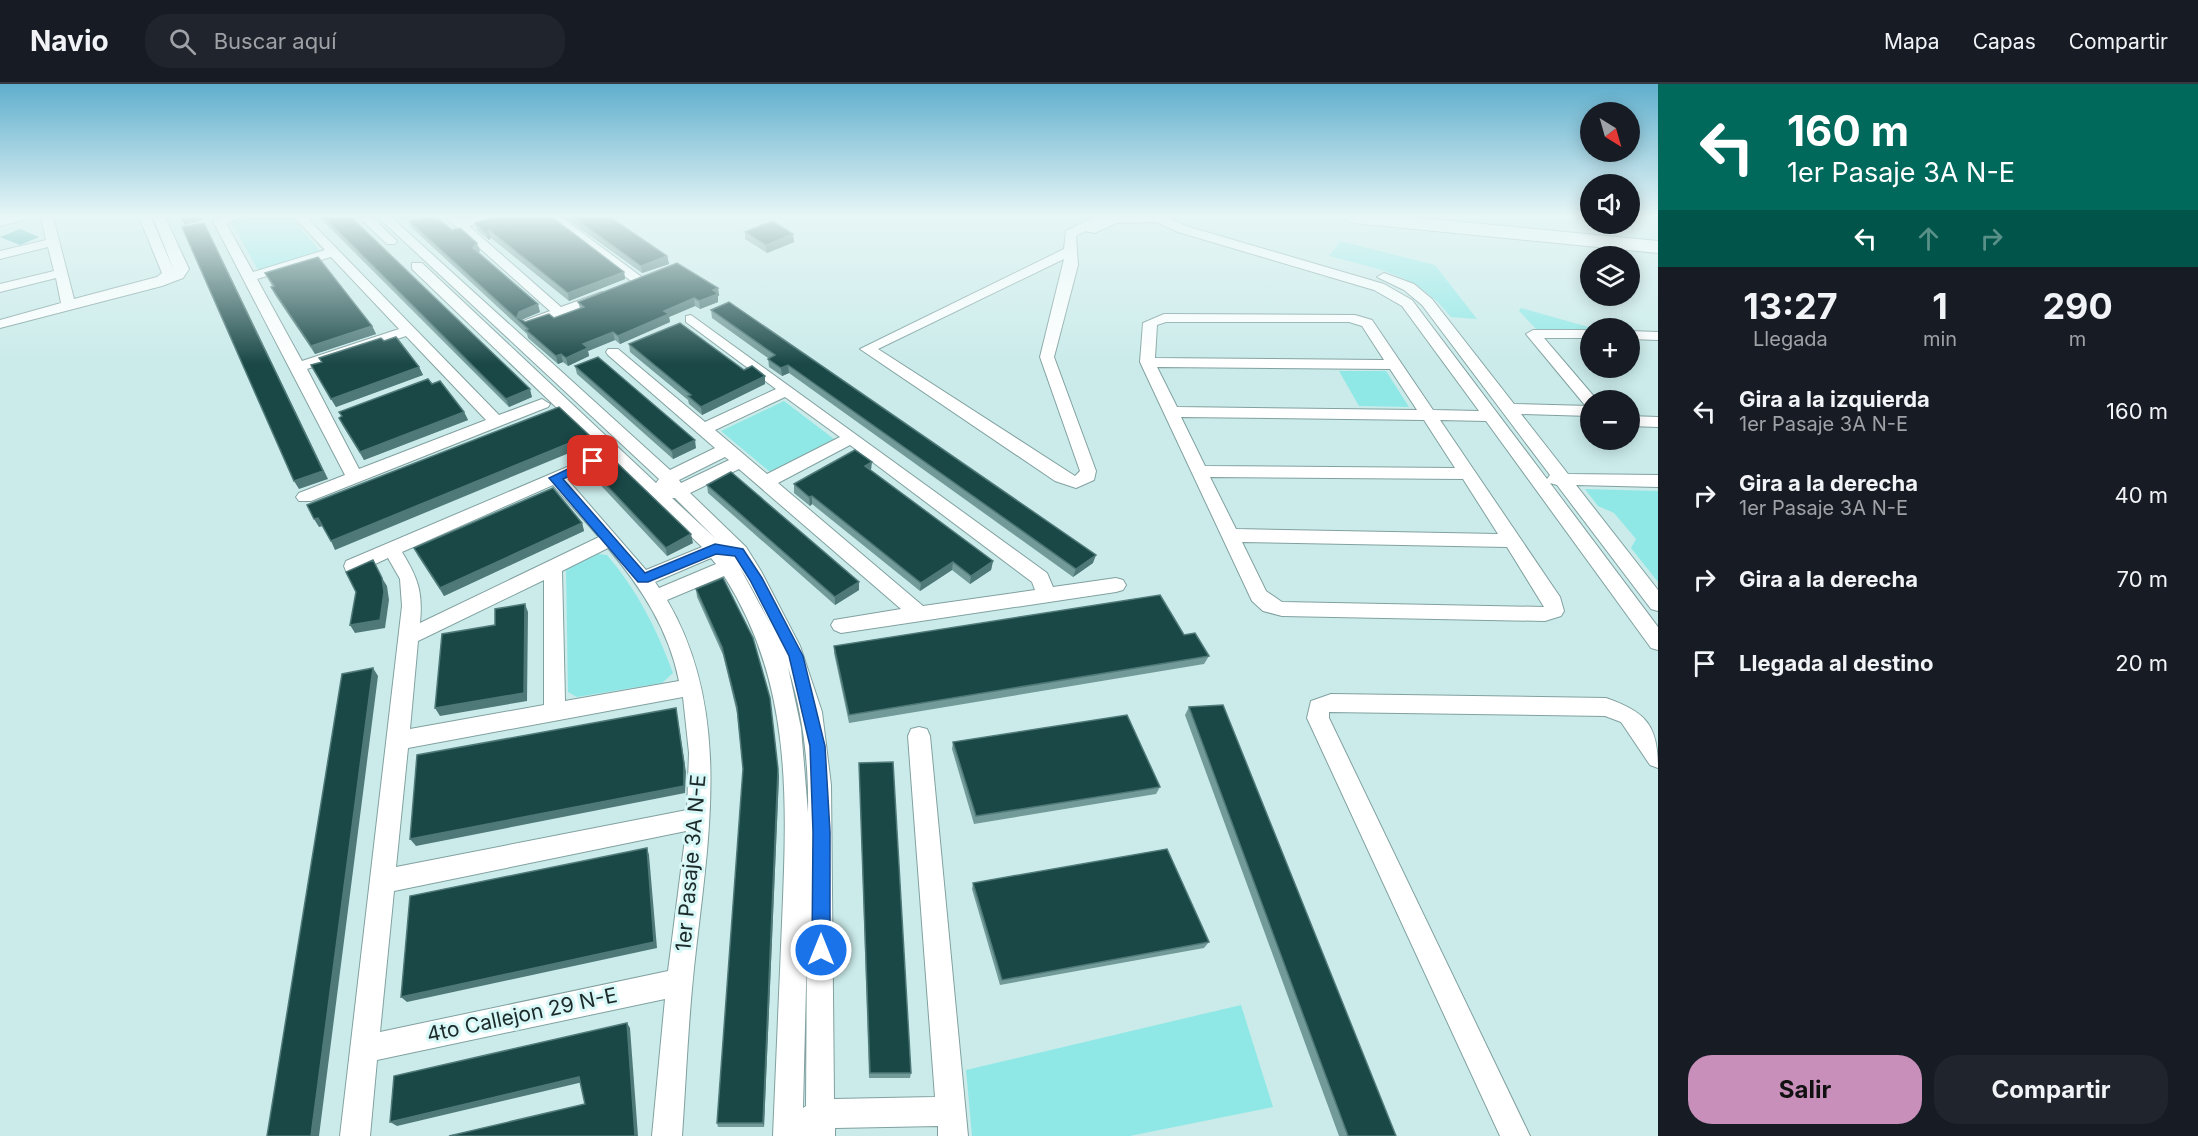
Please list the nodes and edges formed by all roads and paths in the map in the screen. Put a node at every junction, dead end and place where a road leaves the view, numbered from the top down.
1 (59, 266) edge
2 (166, 266) edge
3 (181, 266) edge
4 (242, 266) edge
5 (286, 266) edge
6 (347, 266) edge
7 (437, 266) edge
8 (507, 266) edge
9 (626, 266) edge
10 (1035, 266) edge
11 (1071, 266) edge
12 (1323, 266) edge
13 (1328, 266) edge
14 (61, 273) junction
15 (1350, 273) junction
16 (249, 277) junction
17 (157, 283) junction
18 (0, 288) edge
19 (69, 306) junction
20 (712, 310) edge
21 (559, 312) junction
22 (0, 324) edge
23 (528, 324) edge
24 (409, 330) junction
25 (1580, 334) edge
26 (1640, 335) edge
27 (1658, 336) edge
28 (632, 344) edge
29 (1147, 362) junction
30 (1396, 365) junction
31 (298, 367) junction
32 (451, 372) junction
33 (430, 380) edge
34 (787, 390) junction
35 (1581, 390) edge
36 (542, 404) dead end
37 (1580, 411) edge
38 (1171, 412) junction
39 (1513, 414) junction
40 (1433, 420) junction
41 (1580, 420) edge
42 (1495, 421) junction
43 (1640, 421) edge
44 (497, 422) junction
45 (1658, 422) edge
46 (704, 429) junction
47 (851, 438) junction
48 (727, 449) junction
49 (593, 461) dead end
50 (741, 461) junction
51 (1199, 471) junction
52 (1468, 474) junction
53 (354, 477) junction
54 (555, 478) junction
55 (1538, 478) junction
56 (1563, 479) junction
57 (1658, 481) edge
58 (766, 482) junction
59 (668, 488) junction
60 (304, 497) dead end
61 (1230, 535) junction
62 (611, 539) junction
63 (1512, 541) junction
64 (392, 549) junction
65 (715, 549) junction
66 (733, 560) junction
67 (353, 566) edge
68 (553, 568) junction
69 (1116, 585) dead end
70 (649, 588) junction
71 (1047, 595) junction
72 (1658, 604) edge
73 (919, 613) junction
74 (841, 625) dead end
75 (409, 637) junction
76 (1658, 642) edge
77 (691, 687) junction
78 (555, 711) junction
79 (919, 736) dead end
80 (398, 740) junction
81 (1658, 758) edge
82 (699, 818) junction
83 (382, 881) junction
84 (680, 982) junction
85 (364, 1049) junction
86 (952, 1124) edge
87 (820, 1125) edge
88 (789, 1135) edge
89 (355, 1136) edge
90 (667, 1136) edge
91 (1515, 1136) edge

1 - 14 street
2 - 17 street
3 - 17 street
4 - 16 street
5 - 16 street
6 - 24 street
7 - 59 street
8 - 21 street
9 - 21 street
10 - 11 street
12 - 15 street
13 - 15 street
14 - 18 street
14 - 19 street
15 - 39 street
15 - 42 street
16 - 31 street
17 - 19 street
19 - 22 street
20 - 34 street
21 - 23 street
24 - 31 street
24 - 32 street
25 - 35 street
26 - 27 street
28 - 46 street
29 - 30 street
29 - 30 street
29 - 38 street
30 - 40 street
31 - 53 street
32 - 33 street
32 - 44 street
34 - 46 street
34 - 47 street
36 - 44 street
37 - 39 street
38 - 40 street
38 - 51 street
39 - 41 street
39 - 56 street
40 - 42 street
40 - 52 street
42 - 55 street
43 - 45 street
44 - 53 street
46 - 48 street
47 - 58 street
47 - 71 street
48 - 50 street
48 - 59 street
49 - 54 street
50 - 58 street
50 - 59 street
51 - 52 street
51 - 61 street
52 - 63 street
53 - 60 street
54 - 62 street, 1er Pasaje 3A N-E
54 - 64 street
55 - 56 street
55 - 76 street
56 - 57 street
56 - 72 street
58 - 73 street
59 - 65 street
59 - 66 street
61 - 63 street
61 - 63 street
62 - 68 street
62 - 70 street, 1er Pasaje 3A N-E
64 - 67 street
64 - 75 street
65 - 66 street
65 - 70 street
66 - 70 street
66 - 87 street
66 - 88 street
68 - 75 street
68 - 78 street
69 - 71 street
70 - 77 street, 1er Pasaje 3A N-E
71 - 73 street
73 - 74 street
75 - 80 street
77 - 78 street
77 - 82 street, 1er Pasaje 3A N-E
78 - 80 street
79 - 86 street
80 - 83 street
81 - 91 street
82 - 83 street
82 - 84 street, 1er Pasaje 3A N-E
83 - 85 street
84 - 85 street, 4to Callejon 29 N-E
84 - 90 street, 1er Pasaje 3A N-E
85 - 89 street
86 - 87 street
87 - 88 street

